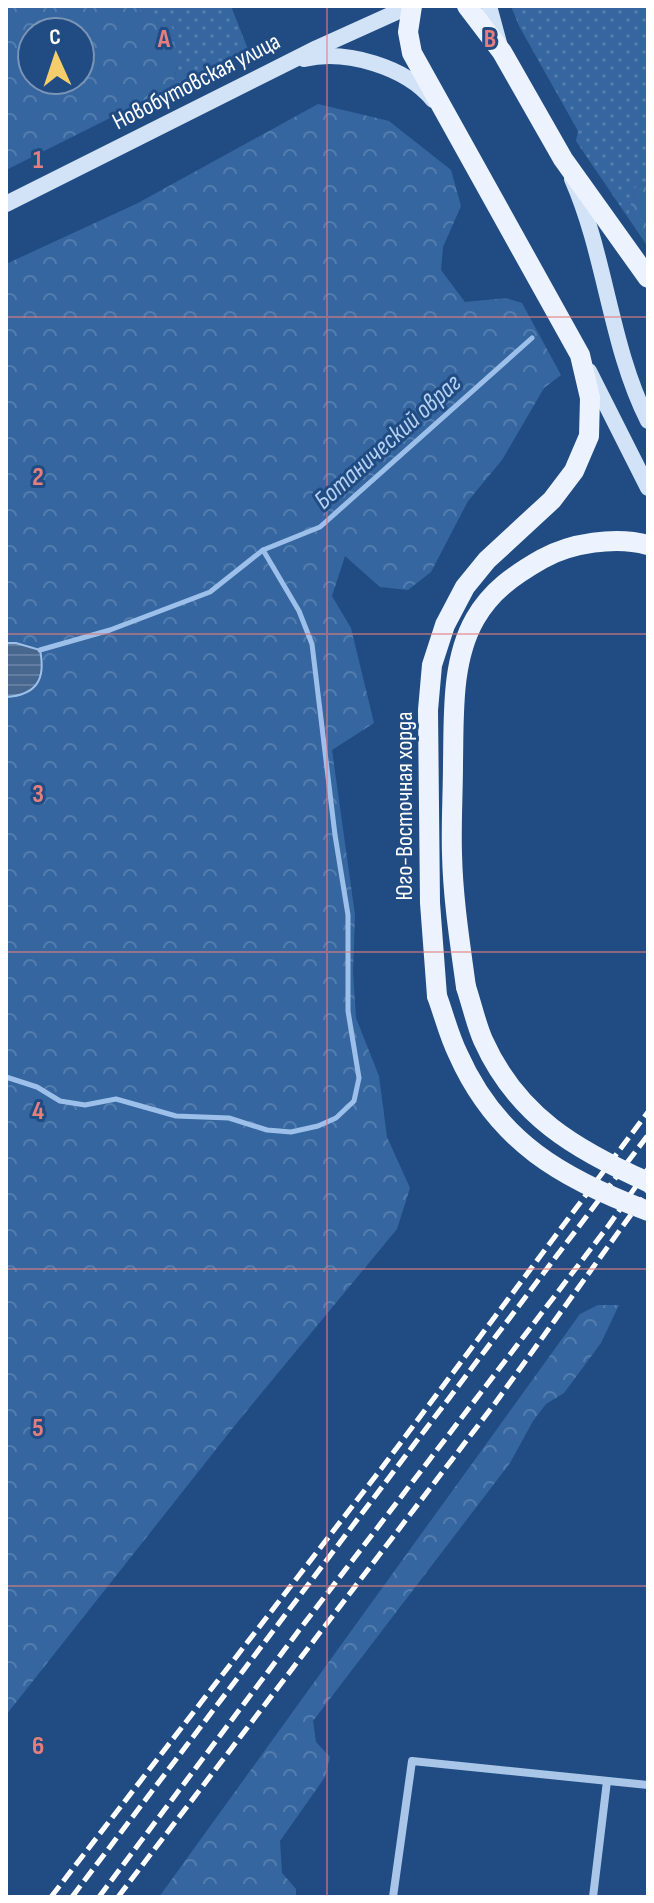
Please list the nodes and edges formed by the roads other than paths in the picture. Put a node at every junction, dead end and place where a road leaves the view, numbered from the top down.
1 (411, 6) edge
2 (467, 6) edge
3 (489, 6) edge
4 (502, 52) junction
5 (276, 68) junction
6 (450, 123) junction
7 (563, 159) junction
8 (6, 204) edge
9 (648, 278) edge
10 (580, 355) junction
11 (648, 421) edge
12 (622, 437) junction
13 (648, 473) edge
14 (648, 488) edge
15 (648, 545) edge
16 (648, 1182) edge
17 (648, 1211) edge
18 (607, 1781) junction
19 (648, 1785) edge
20 (393, 1897) edge
21 (593, 1897) edge

1 - 5 street, Новобутовская улица
1 - 6 main road, Юго-Восточная хорда
2 - 4 main road
3 - 4 street
4 - 7 main road
5 - 6 street
5 - 8 street, Новобутовская улица
6 - 10 main road, Юго-Восточная хорда
7 - 9 main road
7 - 11 street
10 - 12 street
10 - 17 main road, Юго-Восточная хорда, bridge
12 - 13 street
12 - 14 street
15 - 16 main road, Юго-Восточная хорда, bridge
18 - 19 street
18 - 20 street
18 - 21 street

